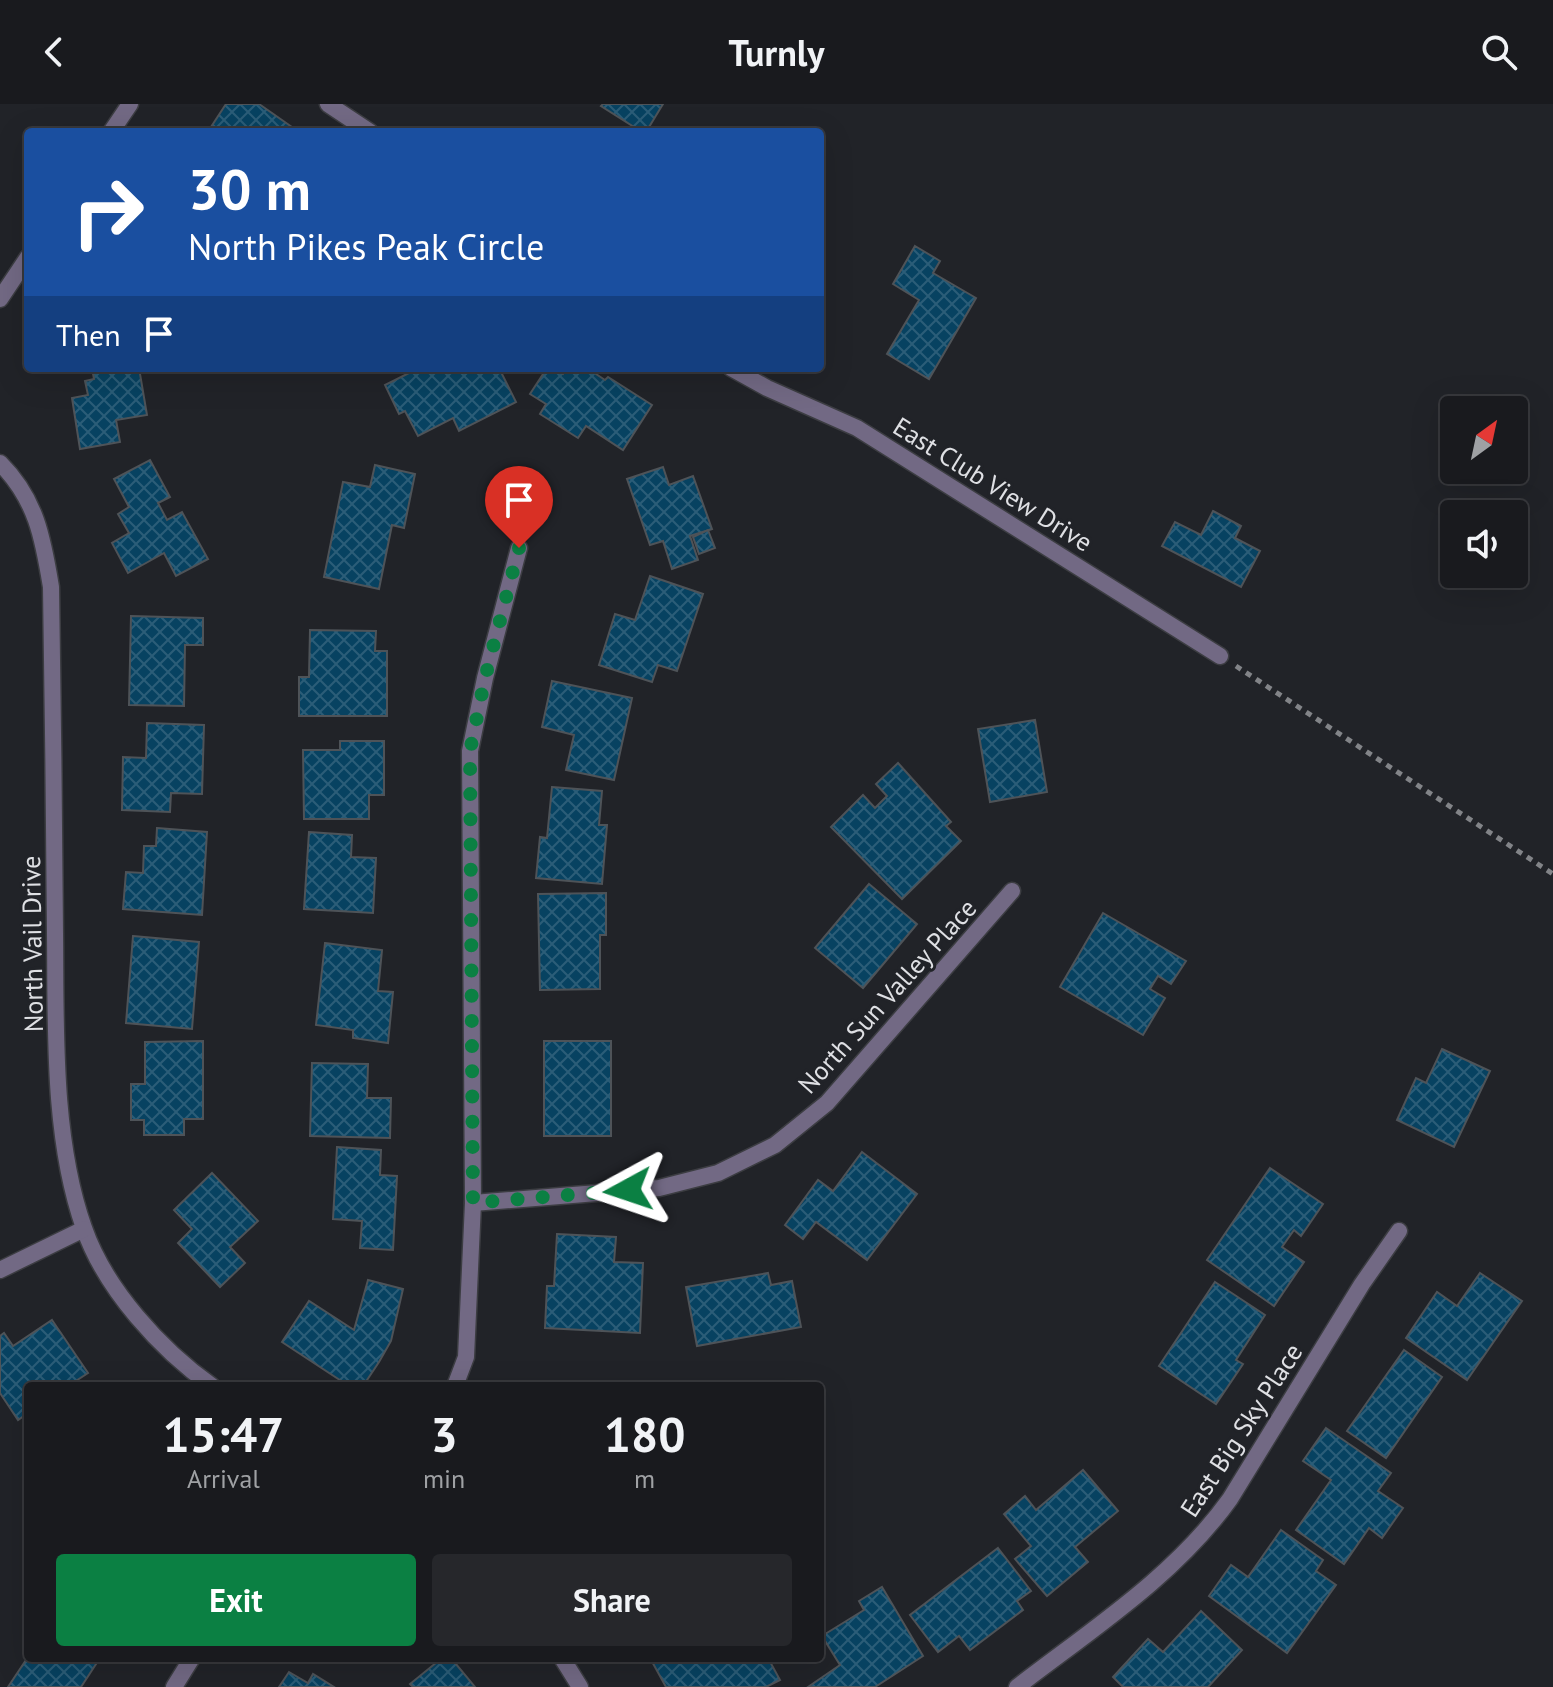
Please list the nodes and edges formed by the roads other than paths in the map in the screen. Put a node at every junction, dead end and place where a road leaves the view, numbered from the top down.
1 (130, 104) edge
2 (328, 104) edge
3 (114, 128) edge
4 (364, 128) edge
5 (24, 263) edge
6 (0, 299) edge
7 (738, 372) edge
8 (0, 463) edge
9 (519, 548) dead end
10 (1220, 656) road end
11 (1012, 891) dead end
12 (473, 1203) junction
13 (84, 1229) junction
14 (1399, 1231) dead end
15 (0, 1270) edge
16 (206, 1382) edge
17 (457, 1382) edge
18 (190, 1662) edge
19 (564, 1662) edge
20 (174, 1687) edge
21 (580, 1687) edge
22 (1017, 1687) edge

1 - 3 street
2 - 4 street
5 - 6 street
7 - 10 street, East Club View Drive
8 - 13 street, North Vail Drive
9 - 12 street
11 - 12 street, North Sun Valley Place
12 - 17 street
13 - 15 street
13 - 16 street, North Vail Drive
14 - 22 street, East Big Sky Place
18 - 20 street
19 - 21 street

